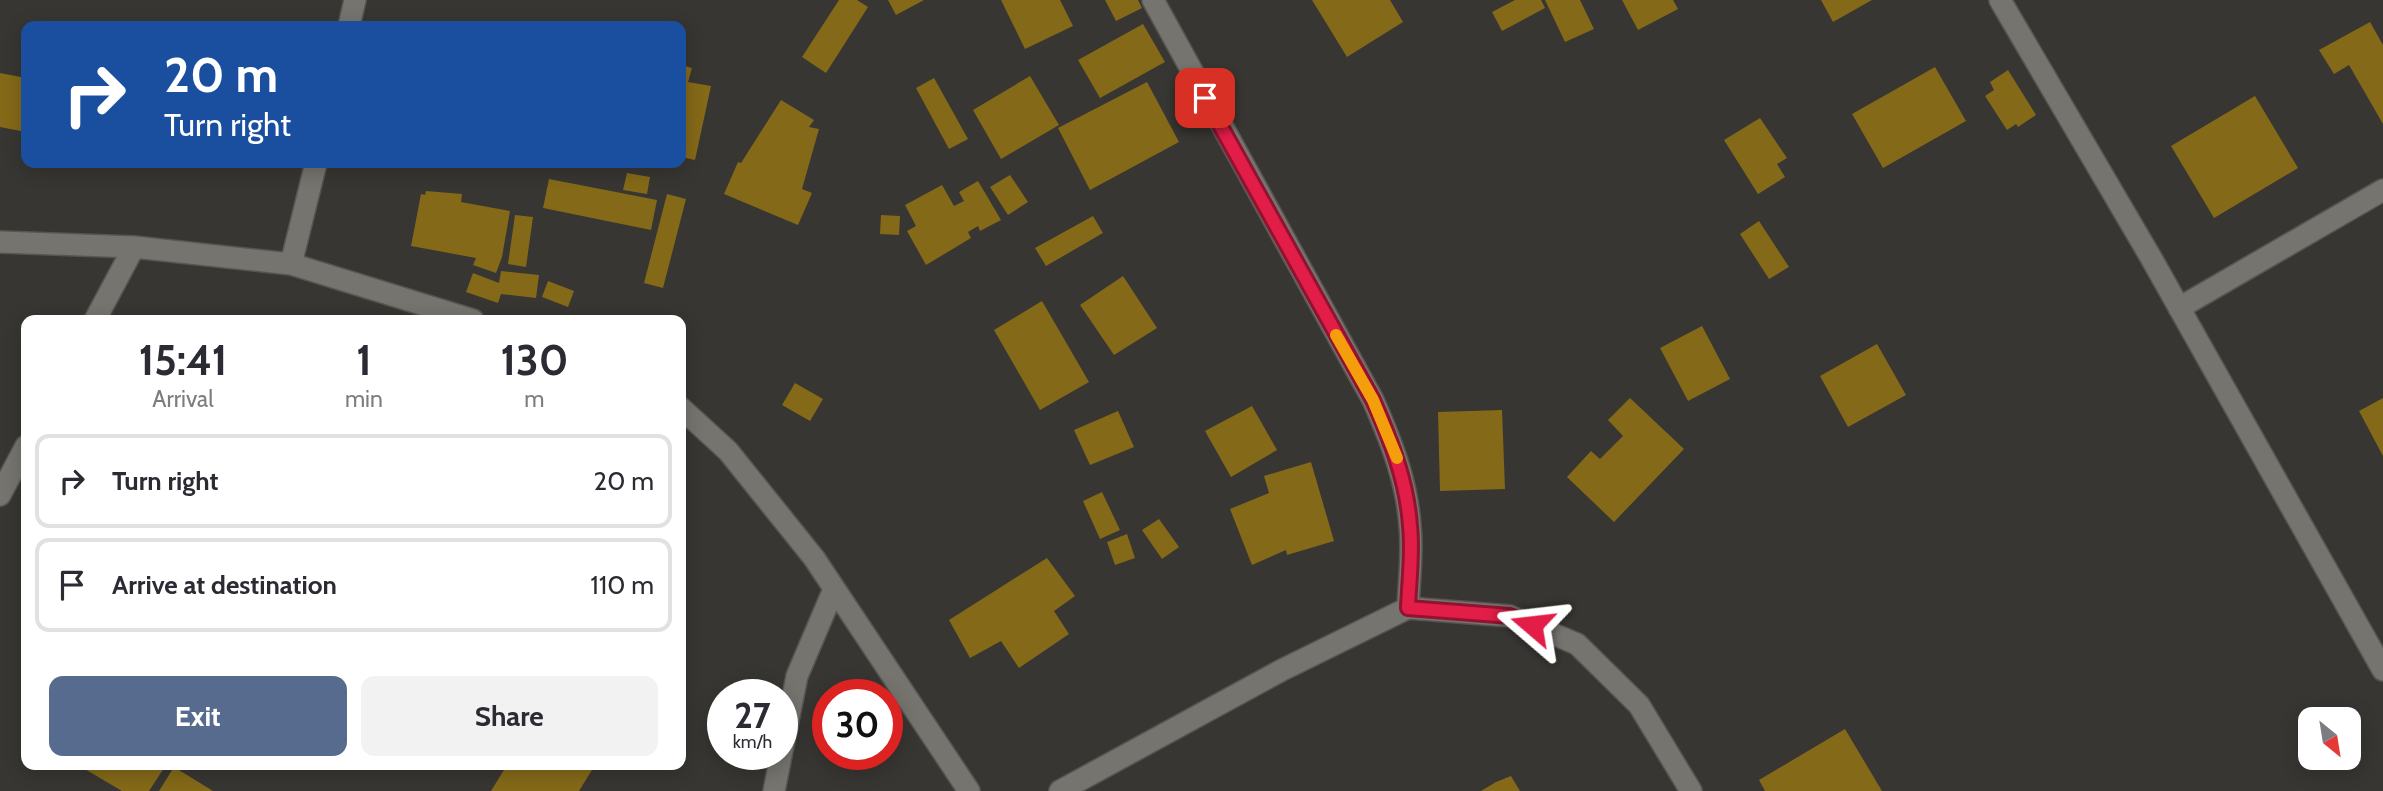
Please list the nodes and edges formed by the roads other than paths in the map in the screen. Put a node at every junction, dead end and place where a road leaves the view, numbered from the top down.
1 (355, 0) edge
2 (1153, 0) edge
3 (2000, 0) edge
4 (350, 21) edge
5 (315, 168) edge
6 (2383, 190) edge
7 (0, 242) edge
8 (134, 247) junction
9 (291, 264) junction
10 (2179, 308) junction
11 (97, 315) edge
12 (457, 315) edge
13 (686, 413) edge
14 (21, 455) edge
15 (0, 495) edge
16 (834, 589) junction
17 (1408, 608) junction
18 (2383, 670) edge
19 (774, 791) edge
20 (969, 791) edge
21 (1060, 791) edge
22 (1691, 791) edge

1 - 4 street
2 - 17 street
3 - 10 street
5 - 9 street
6 - 10 street
7 - 8 street
8 - 9 street
8 - 11 street
9 - 12 street
10 - 18 street
13 - 16 street
14 - 15 street
16 - 19 street
16 - 20 street
17 - 21 street
17 - 22 street

